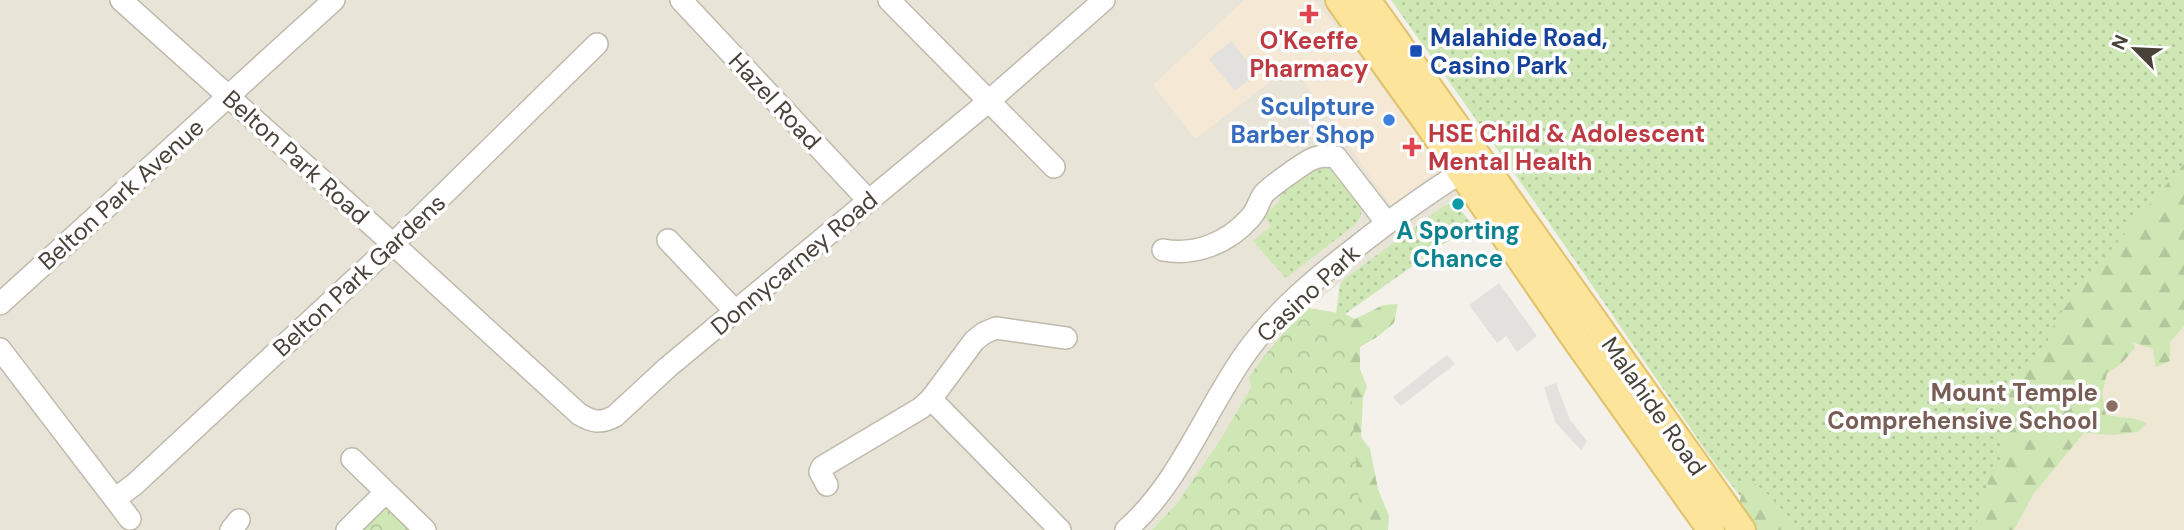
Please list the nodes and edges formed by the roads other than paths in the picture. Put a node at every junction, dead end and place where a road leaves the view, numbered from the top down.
1 (121, 0) edge
2 (334, 0) edge
3 (681, 0) edge
4 (889, 0) edge
5 (1339, 0) edge
6 (1367, 0) edge
7 (1095, 3) edge
8 (597, 44) dead end
9 (228, 96) junction
10 (989, 101) junction
11 (1470, 166) junction
12 (1054, 167) dead end
13 (869, 201) junction
14 (1387, 223) junction
15 (668, 240) dead end
16 (393, 244) junction
17 (1163, 250) dead end
18 (0, 304) edge
19 (735, 311) junction
20 (1066, 338) dead end
21 (0, 349) edge
22 (931, 400) junction
23 (598, 422) joint
24 (352, 459) dead end
25 (827, 485) dead end
26 (385, 493) junction
27 (1703, 496) junction
28 (115, 499) junction
29 (130, 519) dead end
30 (347, 530) edge
31 (425, 530) edge
32 (1060, 530) edge
33 (1126, 530) edge
34 (1711, 530) edge
35 (1742, 530) edge

1 - 9 street, Belton Park Road
2 - 9 street, Belton Park Avenue
3 - 13 street, Hazel Road
4 - 10 street
5 - 11 main road, Malahide Road
6 - 11 main road, Malahide Road
7 - 10 street, Donnycarney Road
8 - 16 street, Belton Park Gardens
9 - 16 street, Belton Park Road
9 - 18 street, Belton Park Avenue
10 - 12 street
10 - 13 street, Donnycarney Road
11 - 14 street, Casino Park
11 - 27 main road, Malahide Road
13 - 19 street, Donnycarney Road
14 - 17 street
14 - 33 street, Casino Park
15 - 19 street
16 - 23 street, Belton Park Road
16 - 28 street, Belton Park Gardens
19 - 23 street, Donnycarney Road
20 - 22 street
21 - 28 street
22 - 25 street
22 - 32 street
24 - 26 street
26 - 30 street
26 - 31 street
27 - 34 main road, Malahide Road
27 - 35 main road, Malahide Road
28 - 29 street

